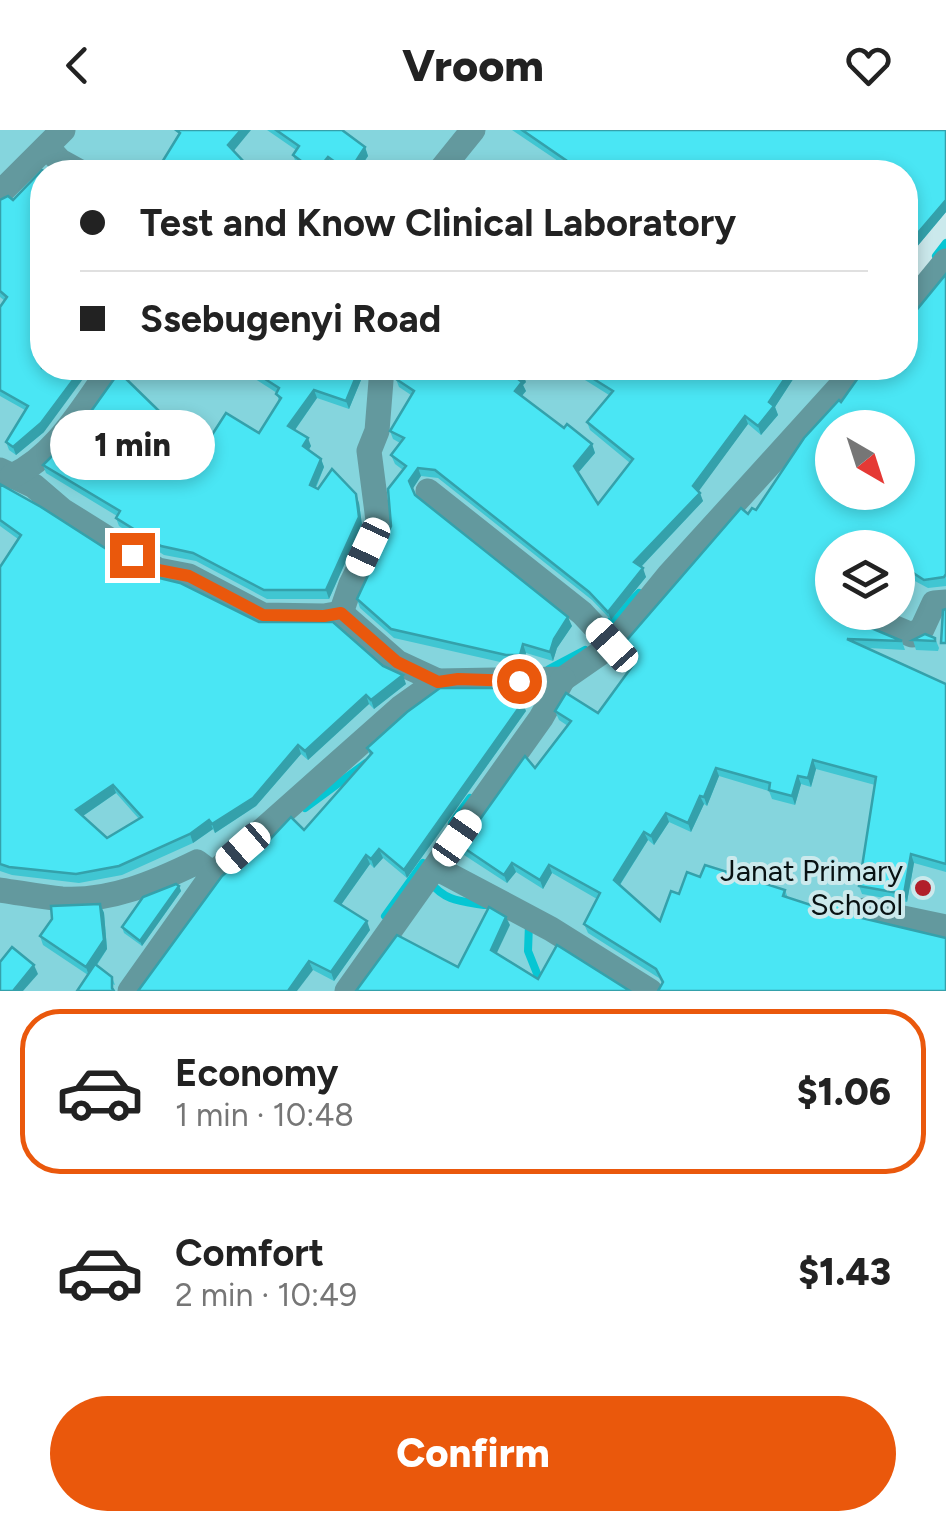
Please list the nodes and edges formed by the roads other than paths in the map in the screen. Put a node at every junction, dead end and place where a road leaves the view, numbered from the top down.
1 (473, 130) edge
2 (55, 138) edge
3 (33, 160) edge
4 (449, 160) edge
5 (30, 163) edge
6 (0, 193) edge
7 (946, 261) edge
8 (918, 296) edge
9 (102, 380) edge
10 (381, 380) edge
11 (845, 380) edge
12 (6, 473) edge
13 (428, 491) dead end
14 (946, 602) edge
15 (341, 613) junction
16 (900, 630) edge
17 (612, 645) junction
18 (563, 679) junction
19 (438, 682) junction
20 (436, 868) junction
21 (213, 874) junction
22 (0, 890) edge
23 (865, 910) dead end
24 (946, 927) edge
25 (130, 991) edge
26 (348, 991) edge
27 (650, 991) edge

1 - 4 street
2 - 3 street
5 - 6 street
7 - 8 street
9 - 12 street
10 - 15 street
11 - 17 street
12 - 15 street
13 - 17 street
14 - 16 street
15 - 19 street
17 - 18 street
18 - 19 street
18 - 20 street
19 - 21 street
20 - 26 street
20 - 27 street
21 - 22 street
21 - 25 street
23 - 24 street

